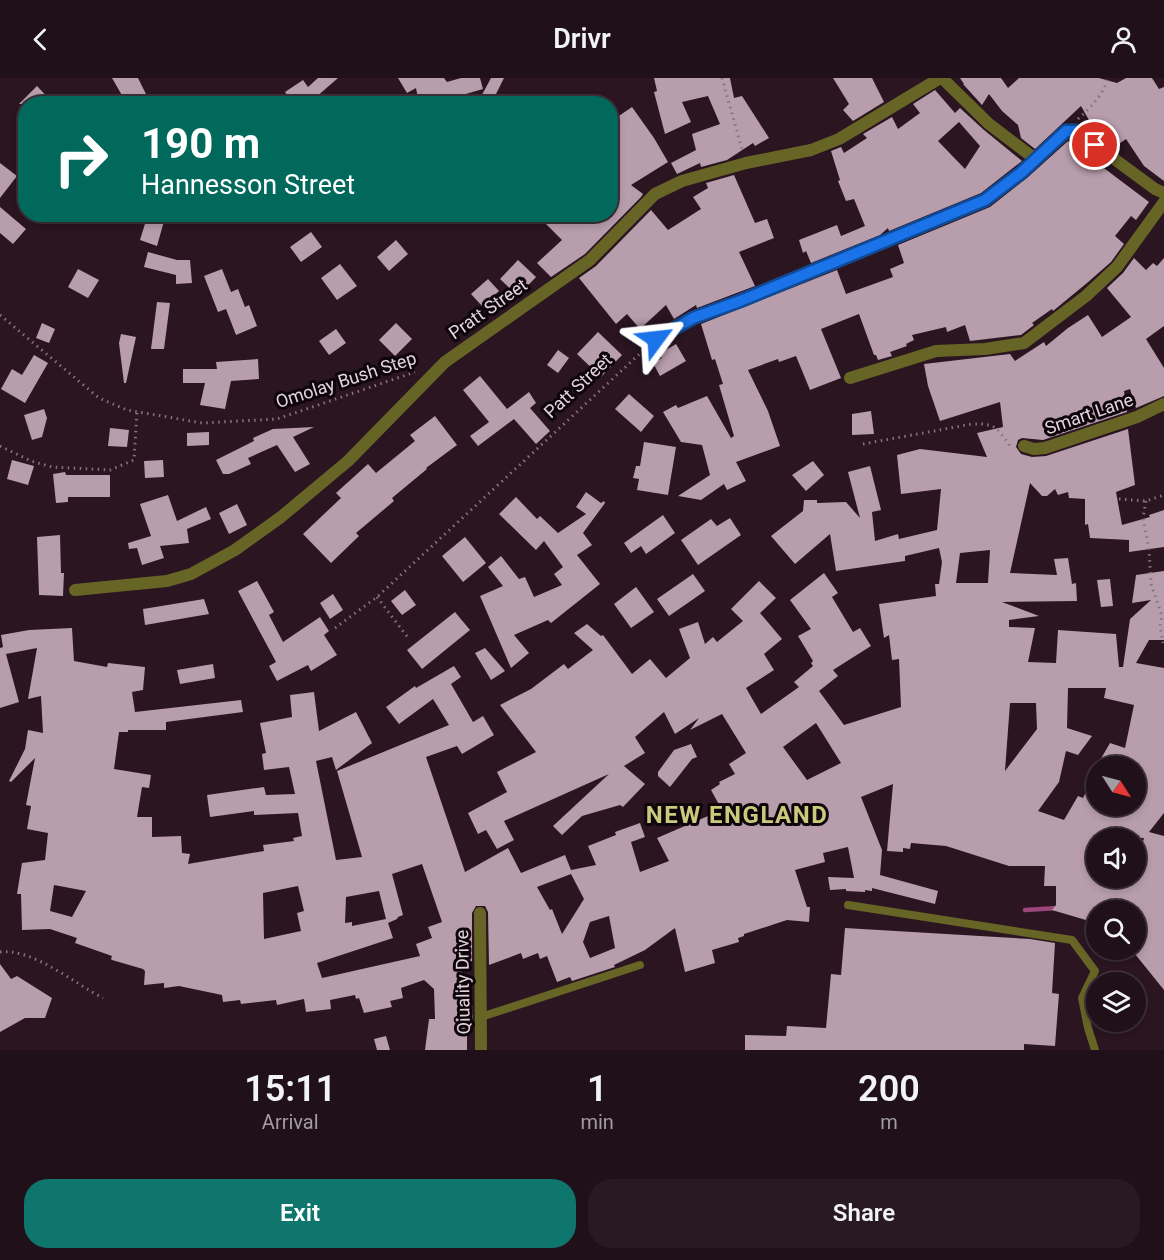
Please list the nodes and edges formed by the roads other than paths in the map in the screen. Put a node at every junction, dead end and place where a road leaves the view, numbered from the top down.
1 (941, 78) edge
2 (1034, 158) junction
3 (1164, 194) edge
4 (1164, 202) edge
5 (656, 339) road end
6 (850, 378) dead end
7 (1164, 404) edge
8 (1024, 446) road end
9 (75, 590) dead end
10 (848, 905) dead end
11 (480, 913) dead end
12 (640, 965) dead end
13 (482, 1017) junction
14 (482, 1050) edge
15 (1095, 1050) edge

1 - 2 street, Pratt Street
1 - 9 street, Pratt Street
2 - 3 street
2 - 5 street
4 - 6 street
7 - 8 street, Smart Lane
10 - 15 lane
11 - 13 street, Qiuality Drive
12 - 13 lane
13 - 14 street, Qiuality Drive

